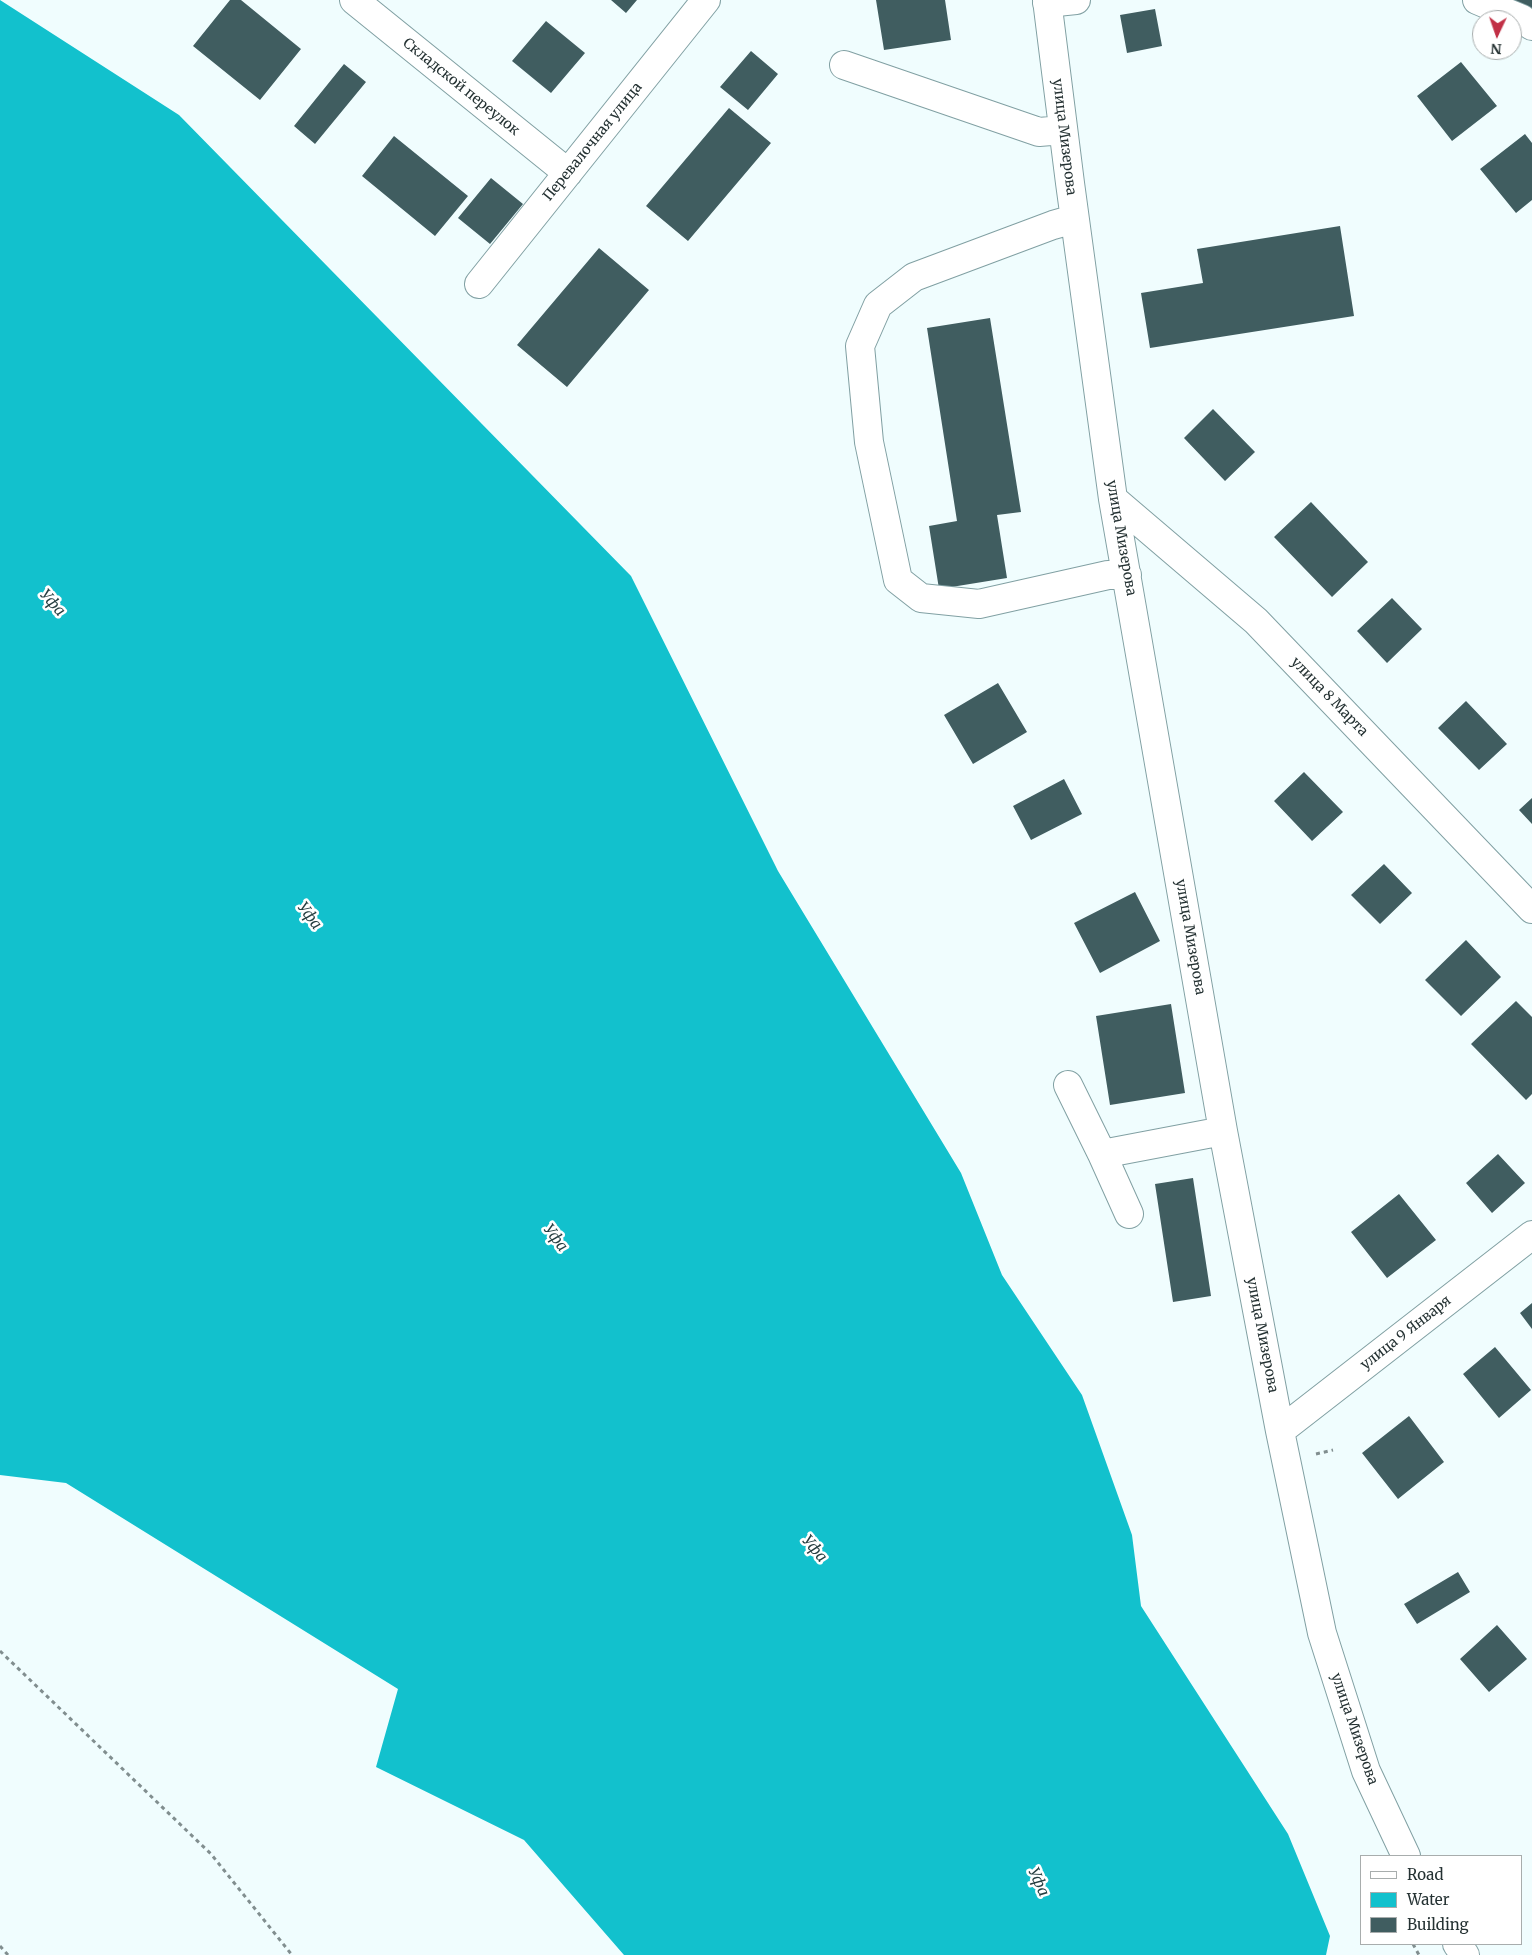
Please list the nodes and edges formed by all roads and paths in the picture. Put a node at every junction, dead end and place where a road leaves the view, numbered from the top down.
1 (354, 0) edge
2 (706, 0) edge
3 (1076, 0) edge
4 (1477, 0) edge
5 (1047, 1) edge
6 (1532, 26) edge
7 (844, 65) dead end
8 (1063, 130) junction
9 (568, 173) junction
10 (1074, 219) junction
11 (478, 284) dead end
12 (1113, 499) junction
13 (1127, 575) junction
14 (1532, 910) edge
15 (1068, 1085) dead end
16 (1223, 1131) junction
17 (1102, 1154) junction
18 (1129, 1214) dead end
19 (1532, 1235) edge
20 (1280, 1431) junction
21 (0, 1652) edge
22 (1406, 1855) edge
23 (0, 1946) edge
24 (8, 1955) edge
25 (292, 1955) edge

1 - 9 street, Складской переулок
2 - 9 street, Перевалочная улица
3 - 5 street
4 - 6 street
5 - 8 street, улица Мизерова
7 - 8 street
8 - 10 street, улица Мизерова
9 - 11 street, Перевалочная улица
10 - 12 street, улица Мизерова
10 - 13 street
12 - 13 street, улица Мизерова
12 - 14 street, улица 8 Марта
13 - 16 street, улица Мизерова
15 - 17 street
16 - 17 street
16 - 20 street, улица Мизерова
17 - 18 street
19 - 20 street, улица 9 Января
20 - 22 street, улица Мизерова
21 - 25 path
23 - 24 path

